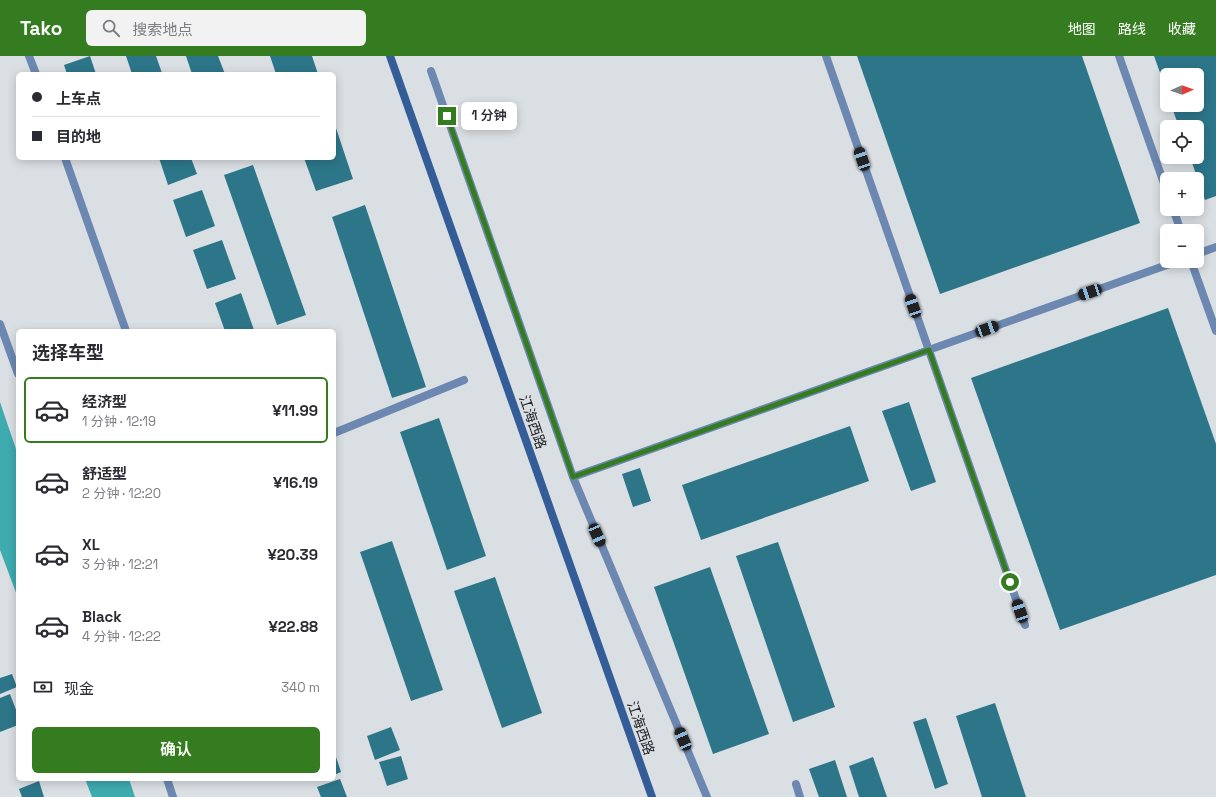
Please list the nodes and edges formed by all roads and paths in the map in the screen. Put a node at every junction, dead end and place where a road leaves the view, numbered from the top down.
1 (29, 56) edge
2 (390, 56) edge
3 (826, 56) edge
4 (1119, 56) edge
5 (431, 71) dead end
6 (35, 72) edge
7 (66, 160) edge
8 (1160, 172) edge
9 (1216, 247) edge
10 (1204, 251) edge
11 (1160, 267) edge
12 (1194, 268) edge
13 (0, 324) edge
14 (125, 329) edge
15 (1216, 331) edge
16 (929, 350) junction
17 (16, 368) edge
18 (464, 380) dead end
19 (336, 432) edge
20 (573, 477) junction
21 (1025, 625) dead end
22 (168, 781) edge
23 (796, 784) dead end
24 (174, 797) edge
25 (652, 797) edge
26 (707, 797) edge
27 (800, 797) edge

1 - 6 street
2 - 25 main road, 江海西路
3 - 16 street
4 - 8 street
5 - 20 street
7 - 14 street
9 - 10 street
11 - 16 street
12 - 15 street
13 - 17 street
16 - 20 street
16 - 21 street
18 - 19 street
20 - 26 street
22 - 24 street
23 - 27 street

